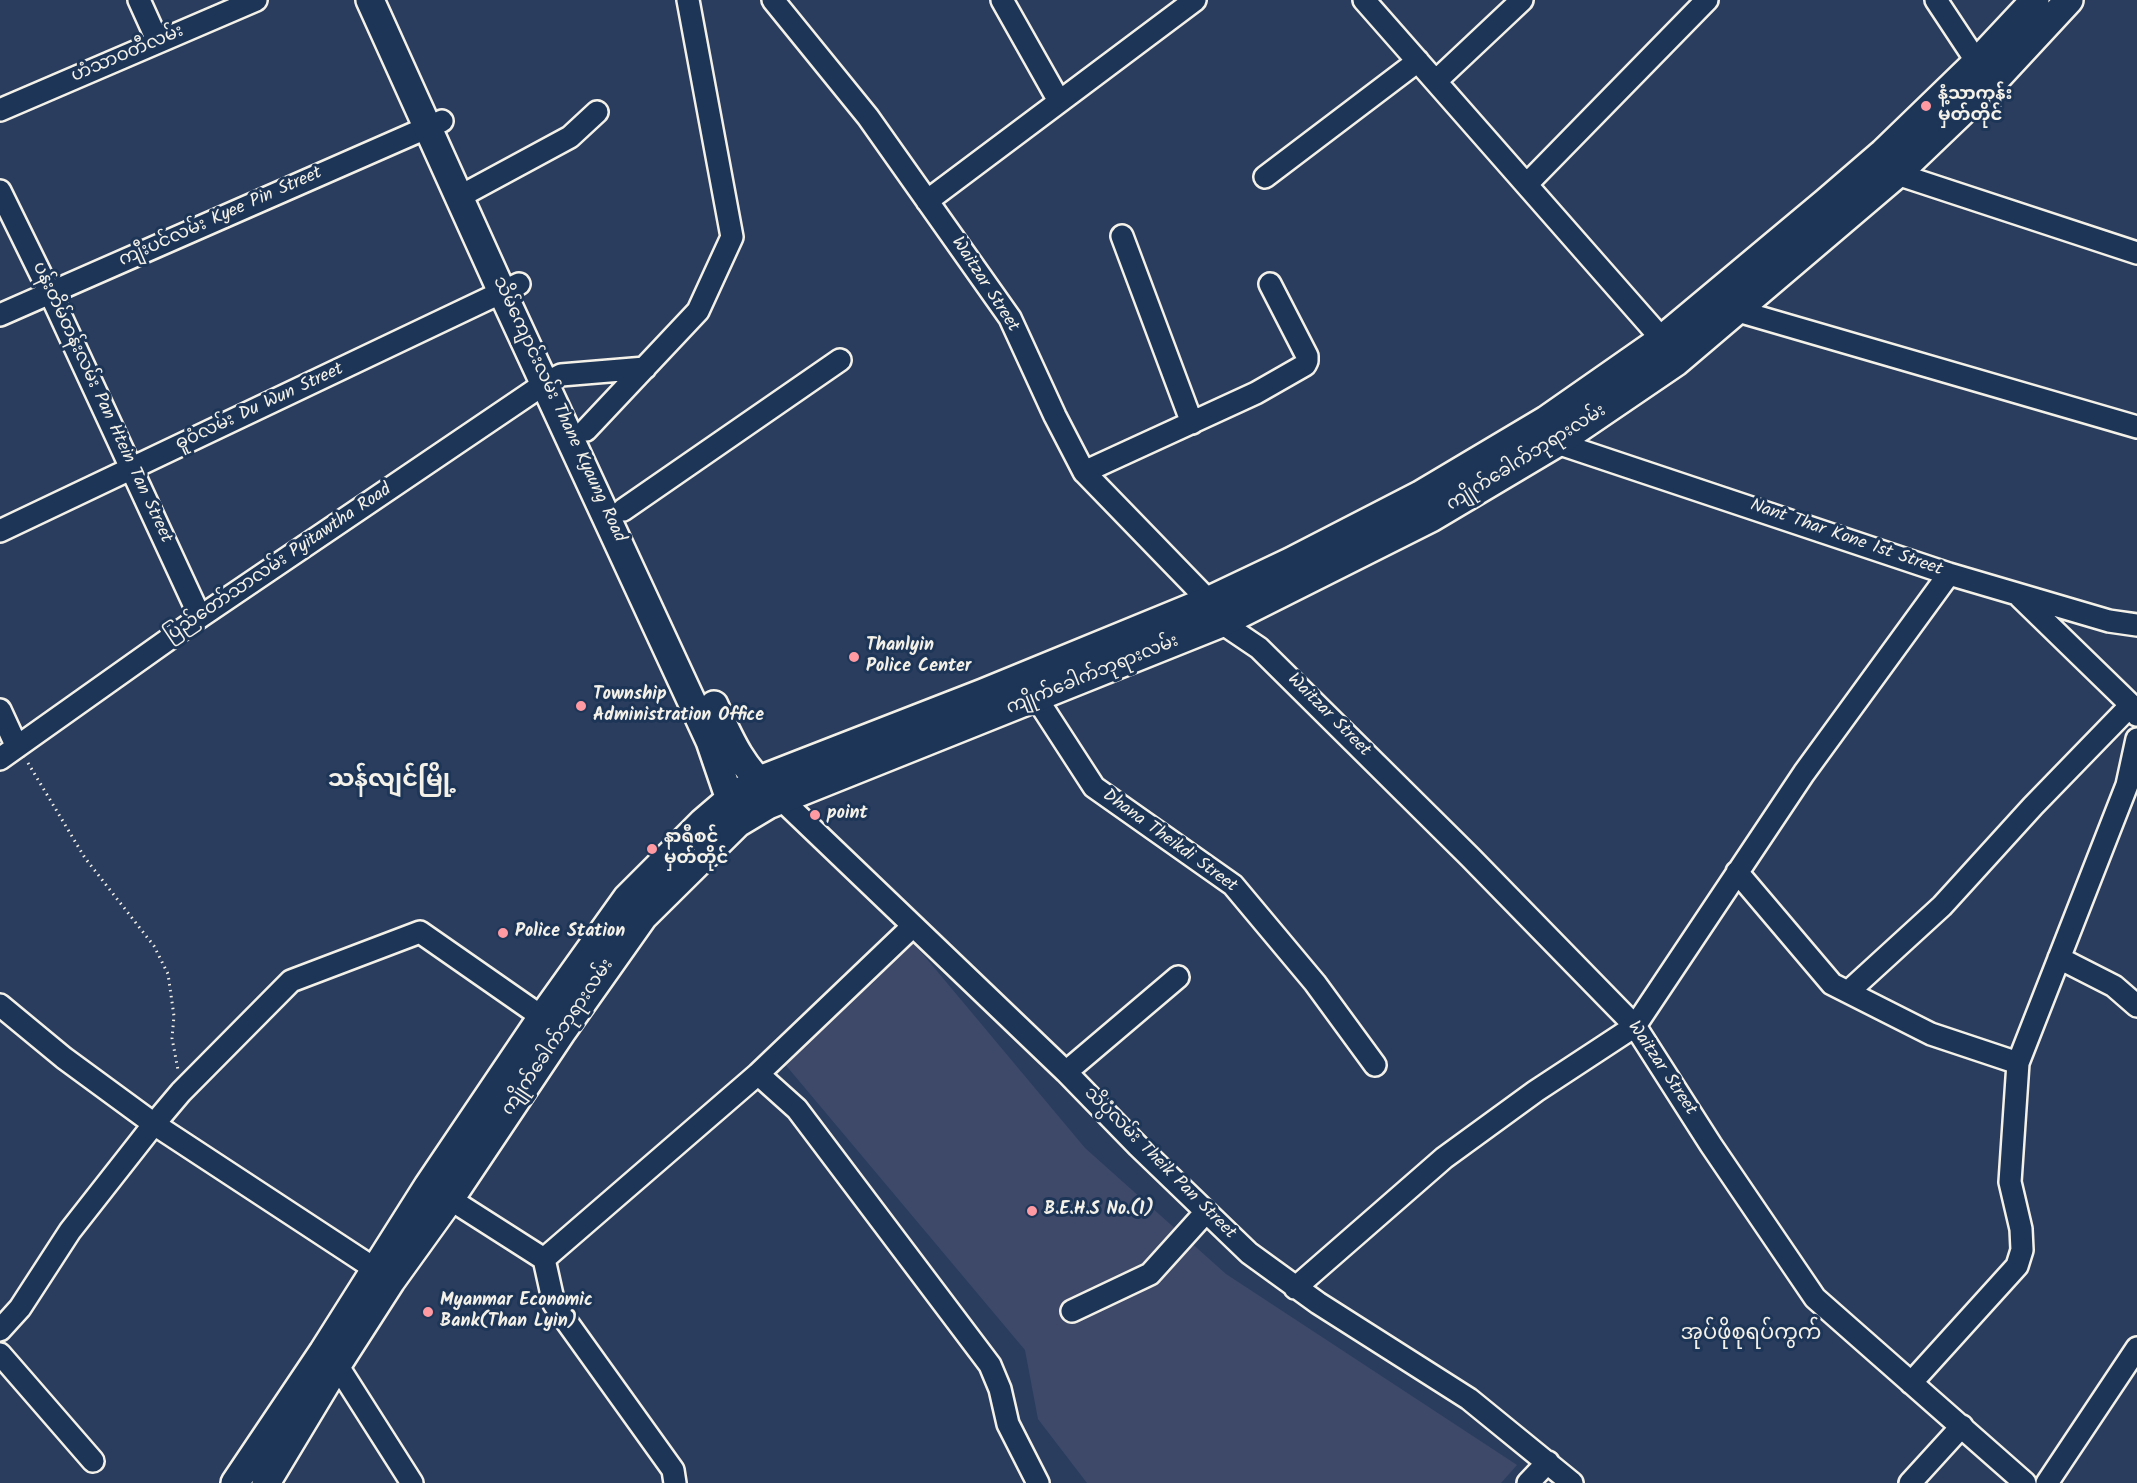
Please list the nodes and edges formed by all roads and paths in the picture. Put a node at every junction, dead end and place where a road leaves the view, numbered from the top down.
1 (139, 0) edge
2 (256, 0) edge
3 (370, 0) edge
4 (386, 0) edge
5 (688, 0) edge
6 (773, 0) edge
7 (1002, 0) edge
8 (1364, 0) edge
9 (1522, 0) edge
10 (1707, 0) edge
11 (1936, 0) edge
12 (2035, 0) edge
13 (2070, 0) edge
14 (1190, 2) edge
15 (158, 42) junction
16 (1418, 61) junction
17 (1977, 62) junction
18 (1436, 81) junction
19 (1059, 101) junction
20 (0, 110) edge
21 (597, 112) dead end
22 (435, 124) junction
23 (1897, 174) junction
24 (1265, 177) dead end
25 (1527, 184) junction
26 (0, 191) edge
27 (467, 193) junction
28 (927, 201) junction
29 (1122, 236) dead end
30 (2137, 253) edge
31 (1270, 284) dead end
32 (511, 288) junction
33 (50, 293) junction
34 (1738, 311) junction
35 (0, 315) edge
36 (1662, 339) junction
37 (840, 360) dead end
38 (645, 368) junction
39 (553, 379) junction
40 (1192, 423) junction
41 (2137, 427) edge
42 (586, 430) junction
43 (1557, 443) junction
44 (132, 468) junction
45 (1084, 472) junction
46 (623, 510) junction
47 (0, 531) edge
48 (1949, 574) junction
49 (2018, 594) junction
50 (1216, 612) junction
51 (200, 617) junction
52 (2137, 625) edge
53 (1037, 699) junction
54 (0, 710) edge
55 (2134, 710) edge
56 (2137, 739) edge
57 (17, 747) junction
58 (0, 759) edge
59 (757, 781) junction
60 (2132, 790) edge
61 (782, 800) junction
62 (734, 811) junction
63 (1737, 872) junction
64 (913, 926) junction
65 (2059, 958) junction
66 (1178, 977) dead end
67 (1848, 992) junction
68 (0, 1005) edge
69 (2137, 1006) edge
70 (552, 1025) junction
71 (1635, 1026) junction
72 (2018, 1063) junction
73 (1375, 1065) dead end
74 (1066, 1072) junction
75 (758, 1074) junction
76 (182, 1092) junction
77 (154, 1124) junction
78 (439, 1192) junction
79 (1206, 1212) junction
80 (544, 1259) junction
81 (375, 1269) junction
82 (1295, 1288) junction
83 (1072, 1311) dead end
84 (0, 1330) edge
85 (2137, 1348) edge
86 (0, 1354) edge
87 (337, 1365) junction
88 (1911, 1383) junction
89 (1962, 1426) junction
90 (93, 1461) dead end
91 (1548, 1462) junction
92 (235, 1483) edge
93 (266, 1483) edge
94 (412, 1483) edge
95 (675, 1483) edge
96 (1038, 1483) edge
97 (1528, 1483) edge
98 (1572, 1483) edge
99 (1910, 1483) edge
100 (2025, 1483) edge
101 (2046, 1483) edge

1 - 15 street
2 - 15 street, ဟံသာဝတီလမ်း
3 - 22 main road, သိမ်ကျောင်းလမ်း Thane Kyaung Road
4 - 22 main road, သိမ်ကျောင်းလမ်း Thane Kyaung Road
5 - 38 street
6 - 28 street, Waitzar Street
7 - 19 street
8 - 16 street
9 - 18 street
10 - 25 street
11 - 17 street
12 - 17 main road, ကျိုက်ခေါက်ဘုရားလမ်း
13 - 23 main road, ကျိုက်ခေါက်ဘုရားလမ်း
14 - 19 street
15 - 20 street, ဟံသာဝတီလမ်း
16 - 18 street
16 - 24 street
17 - 36 main road, ကျိုက်ခေါက်ဘုရားလမ်း
18 - 25 street
19 - 28 street
21 - 27 street
22 - 27 main road, သိမ်ကျောင်းလမ်း Thane Kyaung Road
22 - 33 street, ကျီးပင်လမ်း Kyee Pin Street
23 - 30 street
23 - 34 main road, ကျိုက်ခေါက်ဘုရားလမ်း
25 - 36 street
26 - 33 street, ပန်းတိမ်တန်းလမ်း Pan Htein Tan Street
27 - 32 main road, သိမ်ကျောင်းလမ်း Thane Kyaung Road
28 - 45 street, Waitzar Street
29 - 40 street
31 - 40 street
32 - 39 main road, သိမ်ကျောင်းလမ်း Thane Kyaung Road
32 - 44 street, ဓူဝံလမ်း Du Wun Street
33 - 35 street, ကျီးပင်လမ်း Kyee Pin Street
33 - 44 street, ပန်းတိမ်တန်းလမ်း Pan Htein Tan Street
34 - 41 street
34 - 43 main road, ကျိုက်ခေါက်ဘုရားလမ်း
36 - 50 main road, ကျိုက်ခေါက်ဘုရားလမ်း
37 - 46 street
38 - 39 street
38 - 42 street
39 - 42 main road, သိမ်ကျောင်းလမ်း Thane Kyaung Road
39 - 51 street, ပြည်တော်သာလမ်း Pyitawtha Road
39 - 62 main road, သိမ်ကျောင်းလမ်း Thane Kyaung Road
40 - 45 street
42 - 46 main road, သိမ်ကျောင်းလမ်း Thane Kyaung Road
43 - 48 street, Nant Thar Kone 1st Street
43 - 50 main road, ကျိုက်ခေါက်ဘုရားလမ်း
44 - 47 street, ဓူဝံလမ်း Du Wun Street
44 - 51 street, ပန်းတိမ်တန်းလမ်း Pan Htein Tan Street
45 - 50 street, Waitzar Street
46 - 59 main road, သိမ်ကျောင်းလမ်း Thane Kyaung Road
48 - 49 street, Nant Thar Kone 1st Street
48 - 63 street
49 - 52 street, Nant Thar Kone 1st Street
49 - 55 street
50 - 53 main road, ကျိုက်ခေါက်ဘုရားလမ်း
50 - 59 main road, ကျိုက်ခေါက်ဘုရားလမ်း
50 - 71 street, Waitzar Street
51 - 57 street, ပြည်တော်သာလမ်း Pyitawtha Road
53 - 61 main road, ကျိုက်ခေါက်ဘုရားလမ်း
53 - 73 street, Dhana Theikdi Street
54 - 57 street
55 - 67 street
56 - 60 street
57 - 58 street, ပြည်တော်သာလမ်း Pyitawtha Road
57 - 76 path
59 - 61 main road, သိမ်ကျောင်းလမ်း Thane Kyaung Road
59 - 62 main road, ကျိုက်ခေါက်ဘုရားလမ်း
60 - 65 street
61 - 62 main road, ကျိုက်ခေါက်ဘုရားလမ်း
61 - 64 street, သိပ္ပံလမ်း Theik Pan Street
62 - 70 main road, ကျိုက်ခေါက်ဘုရားလမ်း
63 - 67 street
63 - 71 street
64 - 74 street, သိပ္ပံလမ်း Theik Pan Street
64 - 75 street
65 - 69 street
65 - 72 street
66 - 74 street
67 - 72 street
68 - 77 street
70 - 76 street
70 - 78 main road, ကျိုက်ခေါက်ဘုရားလမ်း
71 - 82 street
71 - 88 street, Waitzar Street
72 - 88 street
74 - 79 street, သိပ္ပံလမ်း Theik Pan Street
75 - 80 street
75 - 96 street
76 - 77 street
77 - 81 street
77 - 84 street
78 - 80 street
78 - 81 main road, ကျိုက်ခေါက်ဘုရားလမ်း
78 - 87 main road, ကျိုက်ခေါက်ဘုရားလမ်း
79 - 82 street, သိပ္ပံလမ်း Theik Pan Street
79 - 83 street
80 - 95 street
81 - 92 main road, ကျိုက်ခေါက်ဘုရားလမ်း
82 - 91 street, သိပ္ပံလမ်း Theik Pan Street
85 - 101 street
86 - 90 street
87 - 93 main road, ကျိုက်ခေါက်ဘုရားလမ်း
87 - 94 street
88 - 89 street, Waitzar Street
89 - 99 street
89 - 100 street, Waitzar Street
91 - 97 street
91 - 98 street, သိပ္ပံလမ်း Theik Pan Street

